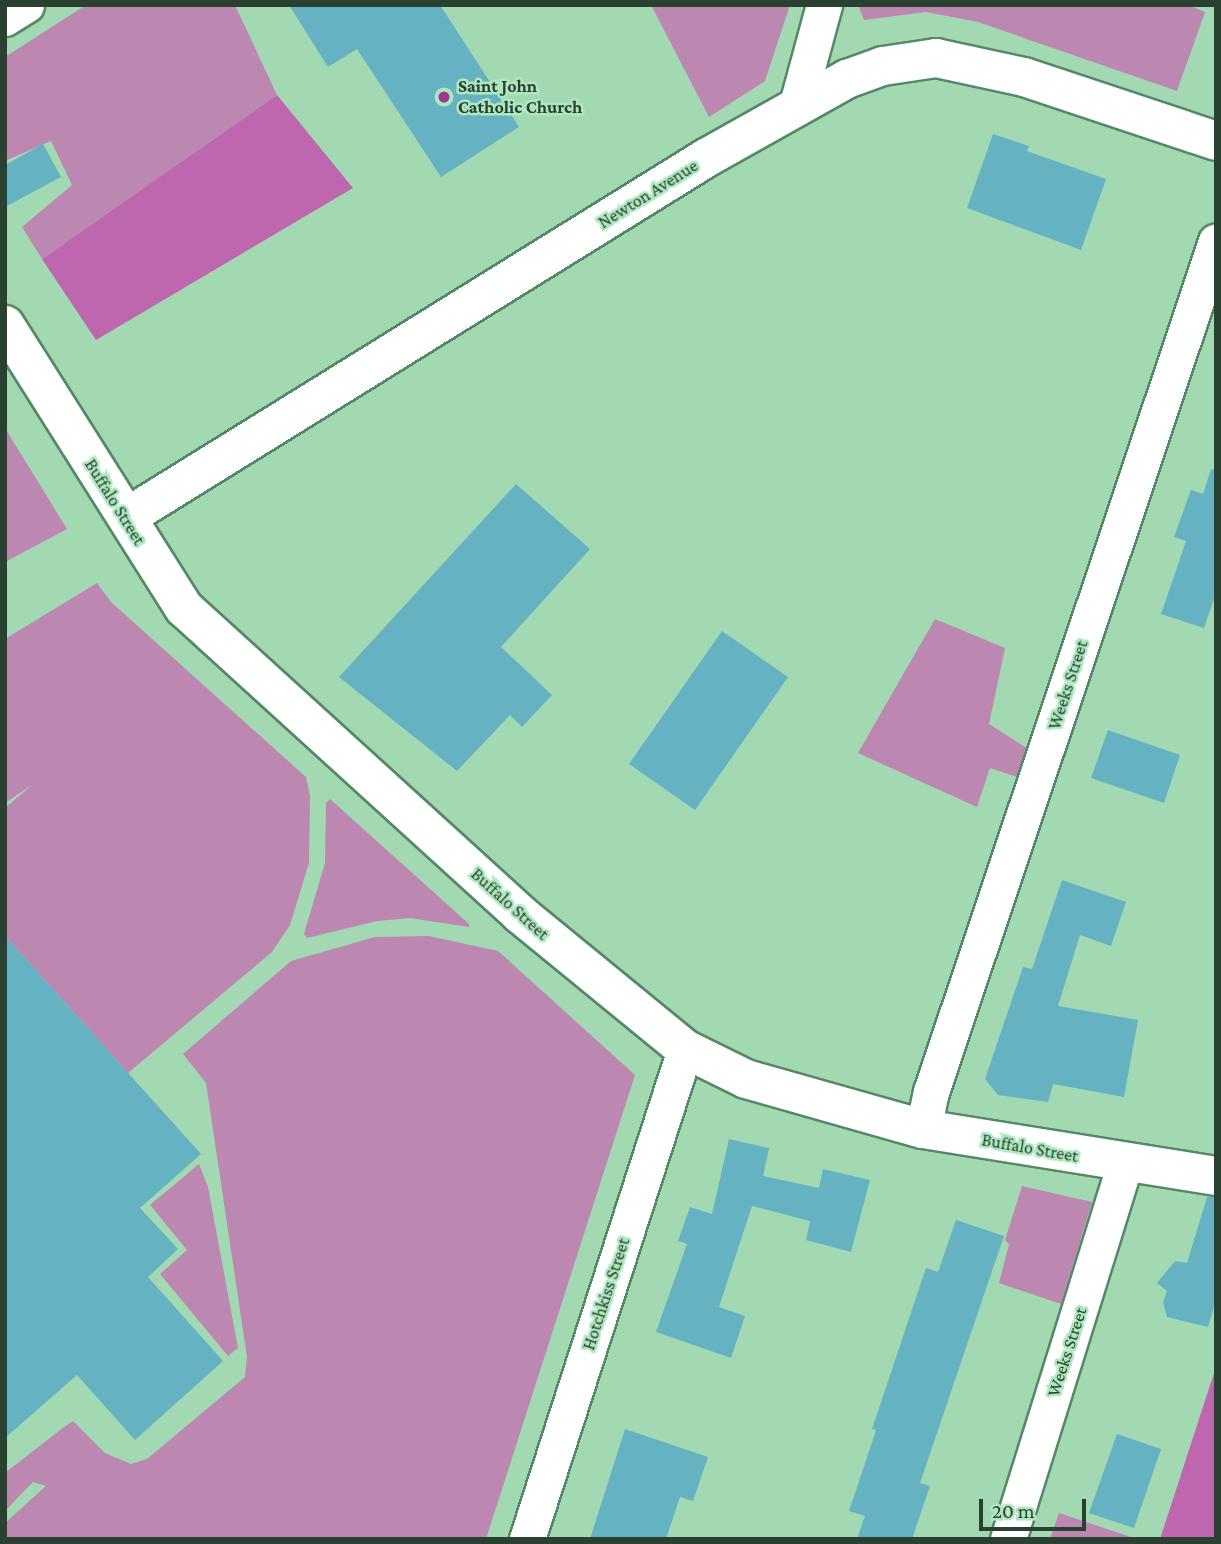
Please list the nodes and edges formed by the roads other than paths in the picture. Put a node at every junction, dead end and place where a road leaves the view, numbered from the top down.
1 (26, 5) edge
2 (824, 5) edge
3 (5, 18) edge
4 (796, 108) junction
5 (1213, 132) edge
6 (1216, 241) edge
7 (5, 325) edge
8 (127, 517) junction
9 (685, 1049) junction
10 (923, 1129) junction
11 (1125, 1164) junction
12 (1216, 1176) edge
13 (527, 1539) edge
14 (1008, 1539) edge

1 - 3 street
2 - 4 street
4 - 5 street, Newton Avenue
4 - 8 street, Newton Avenue
6 - 10 street, Weeks Street
7 - 8 street, Buffalo Street
8 - 9 street, Buffalo Street
9 - 10 street, Buffalo Street
9 - 13 street, Hotchkiss Street
10 - 11 street, Buffalo Street
11 - 12 street, Buffalo Street
11 - 14 street, Weeks Street

